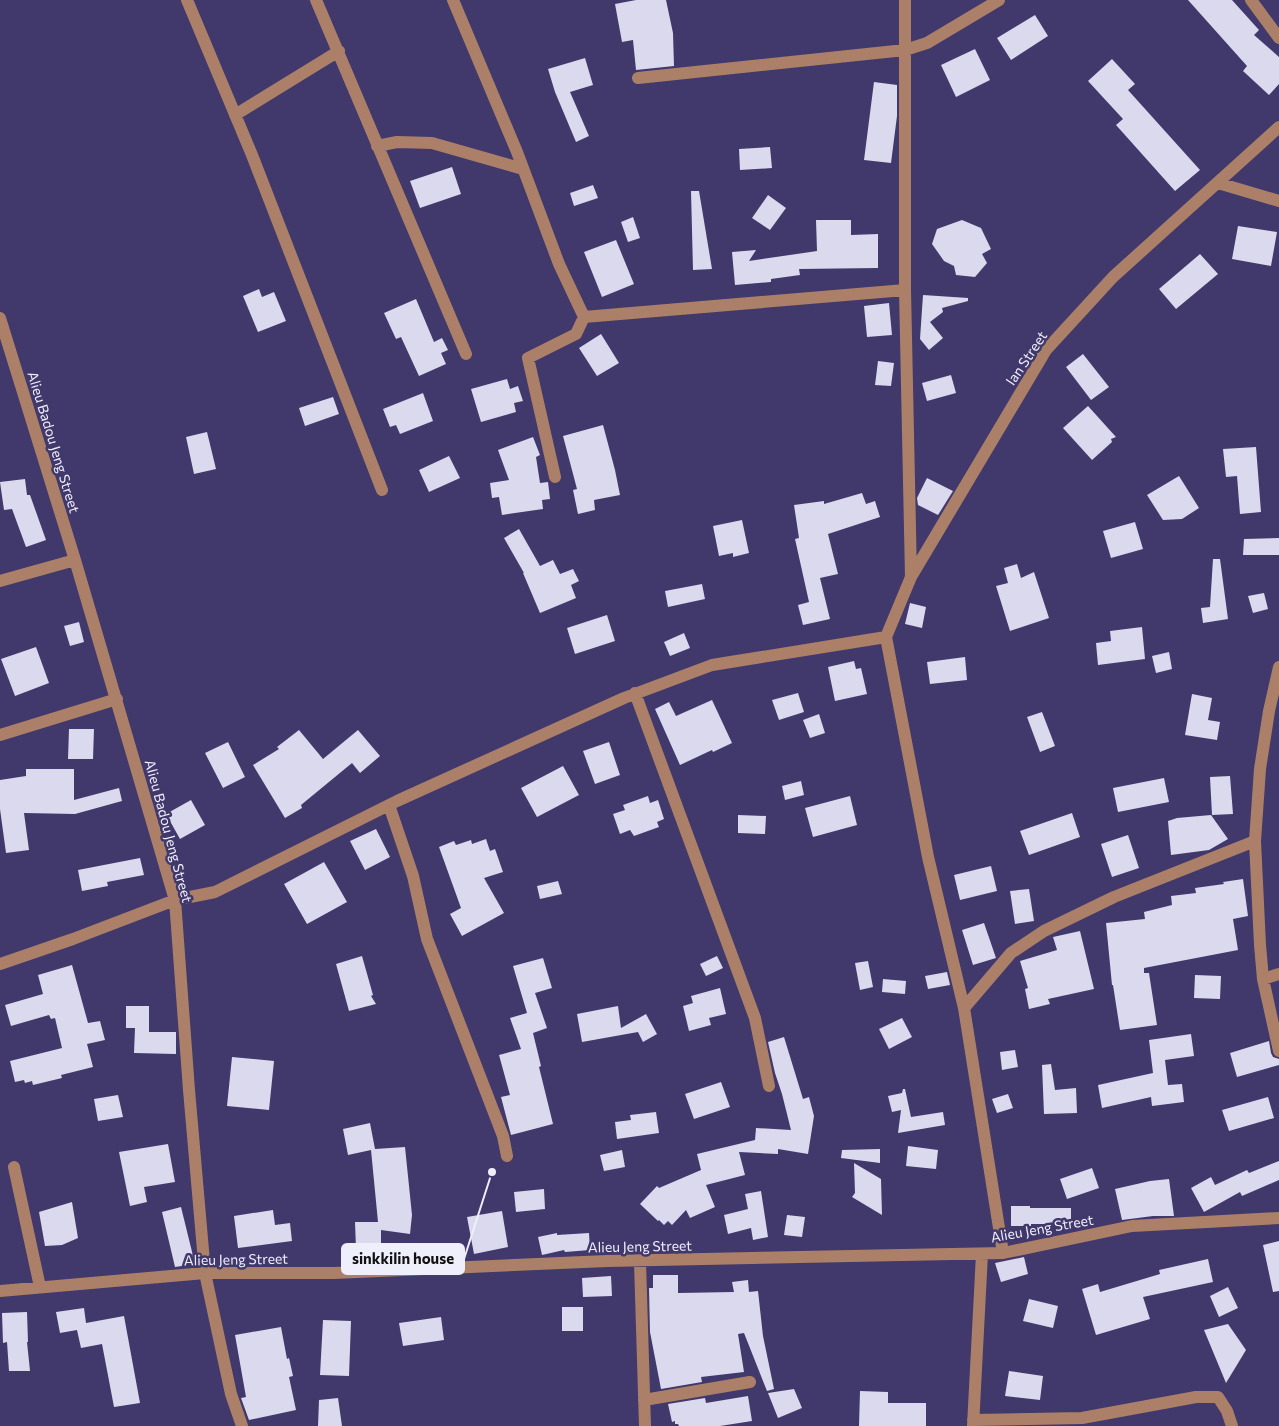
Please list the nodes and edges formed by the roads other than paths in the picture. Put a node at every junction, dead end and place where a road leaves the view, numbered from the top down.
1 (187, 0) edge
2 (316, 0) edge
3 (453, 0) edge
4 (906, 0) edge
5 (999, 0) edge
6 (1251, 0) edge
7 (1279, 38) edge
8 (905, 50) junction
9 (339, 51) junction
10 (638, 78) dead end
11 (235, 115) junction
12 (1279, 127) edge
13 (378, 146) junction
14 (523, 169) junction
15 (1218, 183) junction
16 (1279, 201) edge
17 (905, 290) junction
18 (584, 316) junction
19 (0, 321) edge
20 (466, 354) dead end
21 (555, 477) dead end
22 (382, 490) dead end
23 (75, 560) junction
24 (911, 577) junction
25 (0, 581) edge
26 (886, 637) junction
27 (1279, 667) edge
28 (635, 693) junction
29 (117, 699) junction
30 (0, 735) edge
31 (389, 805) junction
32 (1256, 841) junction
33 (175, 900) junction
34 (0, 964) edge
35 (1279, 974) edge
36 (1264, 979) junction
37 (964, 1008) junction
38 (1279, 1051) edge
39 (769, 1086) dead end
40 (507, 1156) dead end
41 (14, 1167) dead end
42 (1279, 1218) edge
43 (1003, 1253) junction
44 (982, 1254) junction
45 (640, 1262) junction
46 (205, 1273) junction
47 (40, 1287) junction
48 (0, 1291) edge
49 (750, 1382) dead end
50 (644, 1400) junction
51 (973, 1423) edge
52 (242, 1426) edge
53 (645, 1426) edge
54 (1232, 1426) edge

1 - 11 street
2 - 9 street
3 - 14 street
4 - 8 street
5 - 8 street
6 - 7 street
8 - 10 street
8 - 17 street
9 - 11 street
9 - 13 street
11 - 22 street
12 - 15 street, Ian Street
13 - 14 street
13 - 20 street
14 - 18 street
15 - 16 street
15 - 24 street, Ian Street
17 - 18 street
17 - 24 street
18 - 21 street
19 - 23 street, Alieu Badou Jeng Street
23 - 25 street
23 - 29 street, Alieu Badou Jeng Street
24 - 26 street, Ian Street
26 - 28 street
26 - 37 street
27 - 32 street
28 - 31 street
28 - 39 street
29 - 30 street
29 - 33 street, Alieu Badou Jeng Street
31 - 33 street
31 - 40 street
32 - 36 street
32 - 37 street
33 - 34 street
33 - 46 street, Alieu Badou Jeng Street
35 - 36 street
36 - 38 street
37 - 43 street
41 - 47 street
42 - 43 street, Alieu Jeng Street
43 - 44 street, Alieu Jeng Street
44 - 45 street, Alieu Jeng Street
44 - 51 street
45 - 46 street, Alieu Jeng Street
45 - 50 street
46 - 47 street, Alieu Jeng Street
46 - 52 street, Alieu Badou Jeng Street
47 - 48 street, Alieu Jeng Street
49 - 50 street
50 - 53 street
51 - 54 street

